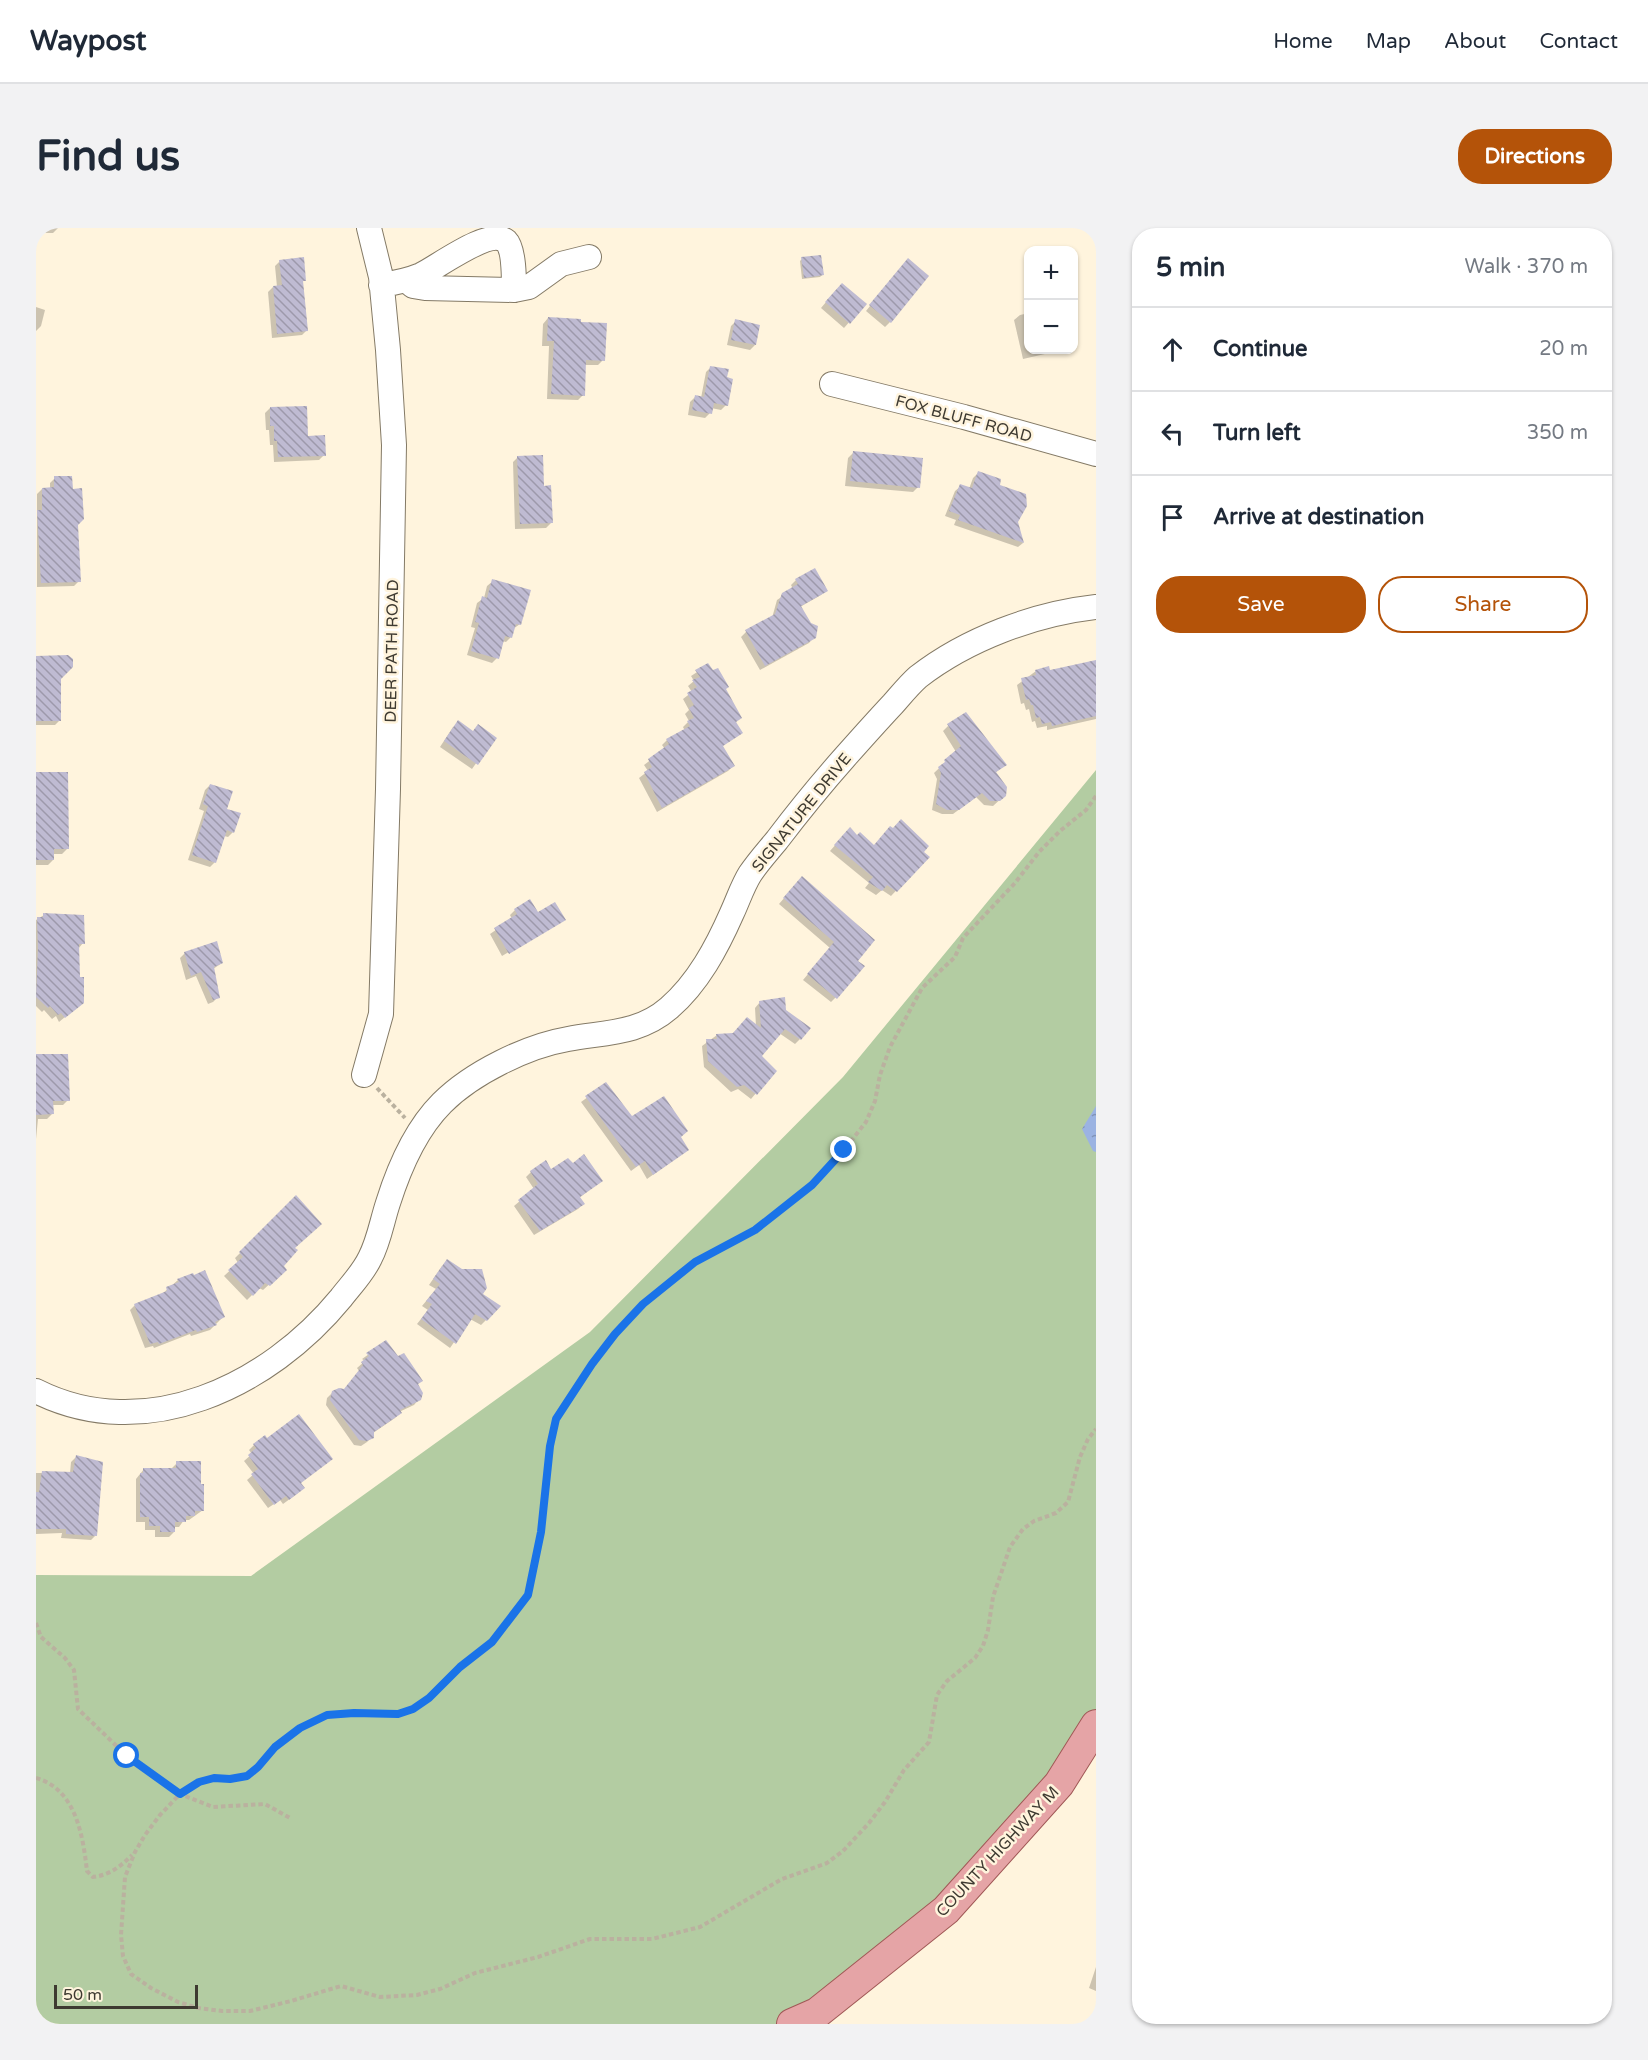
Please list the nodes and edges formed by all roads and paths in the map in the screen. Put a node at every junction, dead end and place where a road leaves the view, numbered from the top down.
1 (369, 228) edge
2 (589, 257) dead end
3 (406, 280) junction
4 (381, 285) junction
5 (514, 290) junction
6 (832, 384) dead end
7 (1096, 454) edge
8 (1096, 607) edge
9 (1096, 795) edge
10 (364, 1075) joint
11 (419, 1133) junction
12 (36, 1391) edge
13 (1096, 1429) edge
14 (36, 1623) edge
15 (1096, 1725) edge
16 (36, 1778) edge
17 (180, 1794) junction
18 (290, 1818) dead end
19 (135, 1852) junction
20 (792, 2024) edge

1 - 4 street, DEER PATH ROAD
2 - 5 street
3 - 4 street
3 - 5 street
3 - 5 street
4 - 10 street, DEER PATH ROAD
6 - 7 street, FOX BLUFF ROAD
8 - 11 street, SIGNATURE DRIVE
9 - 17 path
10 - 11 path
11 - 12 street, SIGNATURE DRIVE
13 - 19 path
14 - 17 path
15 - 20 main road, COUNTY HIGHWAY M
16 - 19 path
17 - 18 path
17 - 19 path

